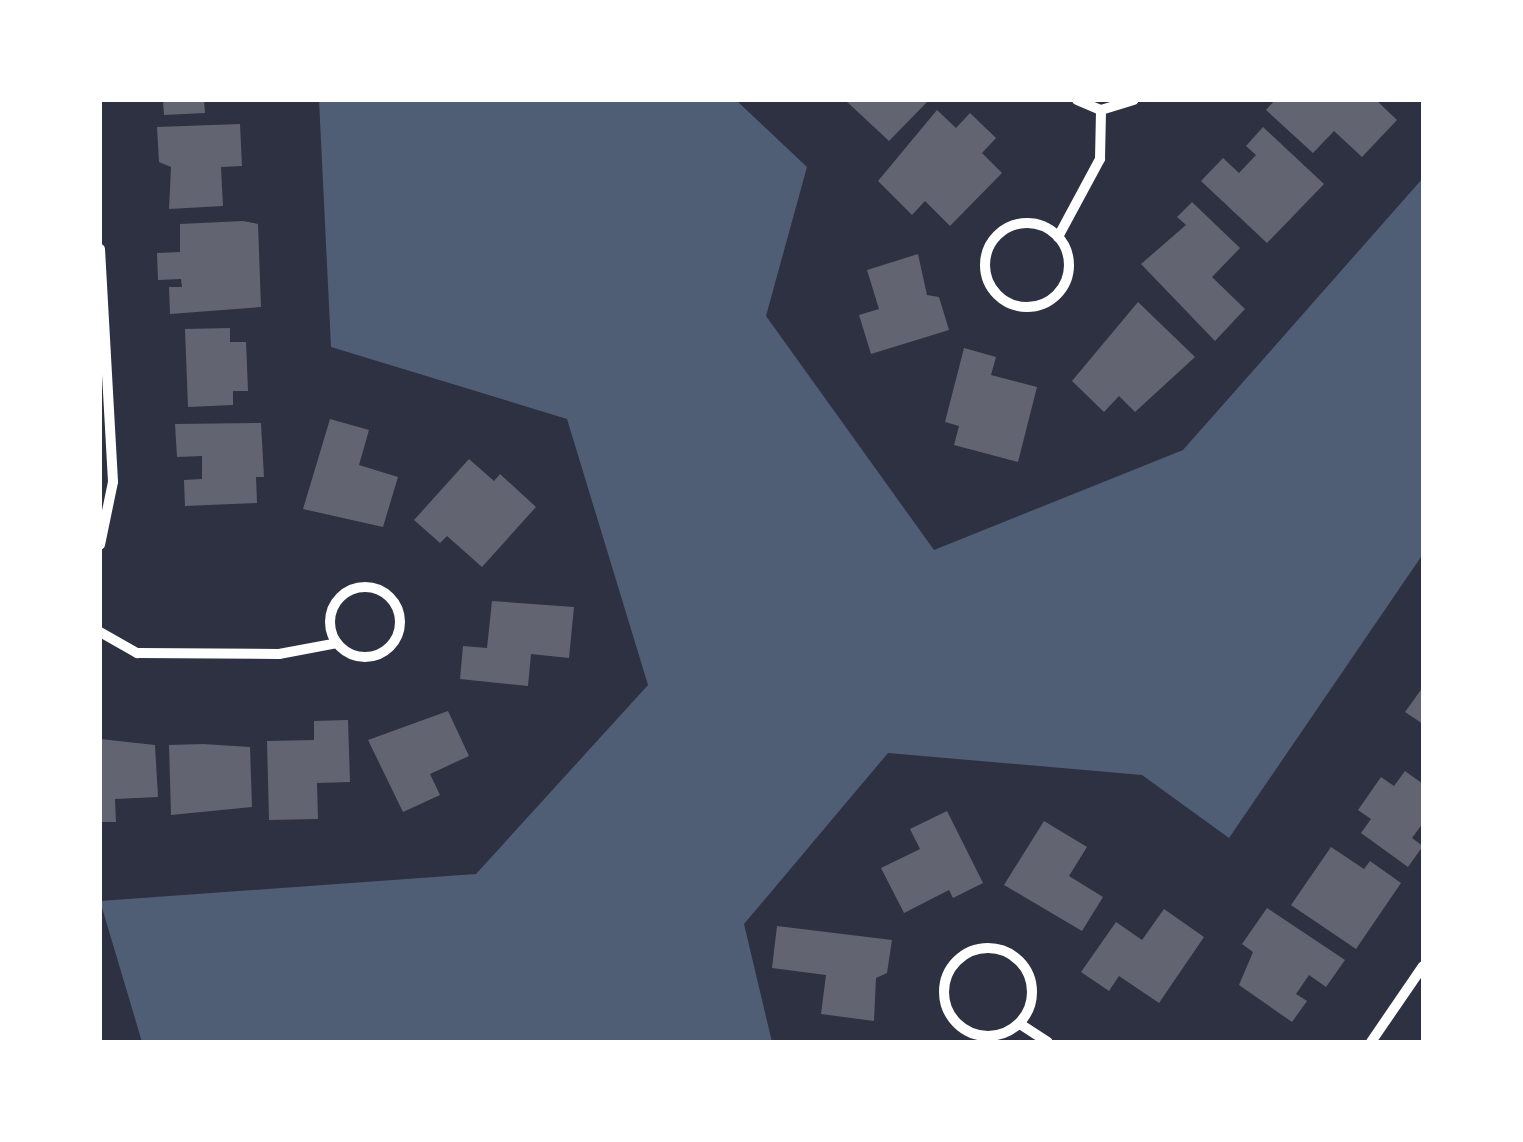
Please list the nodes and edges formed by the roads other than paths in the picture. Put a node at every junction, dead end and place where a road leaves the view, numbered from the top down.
1 (1077, 100) edge
2 (1134, 100) edge
3 (1102, 110) junction
4 (1058, 236) junction
5 (100, 249) edge
6 (100, 545) edge
7 (100, 632) edge
8 (337, 643) junction
9 (1423, 966) edge
10 (1020, 1024) junction
11 (1048, 1042) edge
12 (1371, 1042) edge

1 - 3 street
2 - 3 street
3 - 4 street
4 - 4 street
5 - 6 street
7 - 8 street
8 - 8 street
9 - 12 street
10 - 10 street
10 - 11 street

